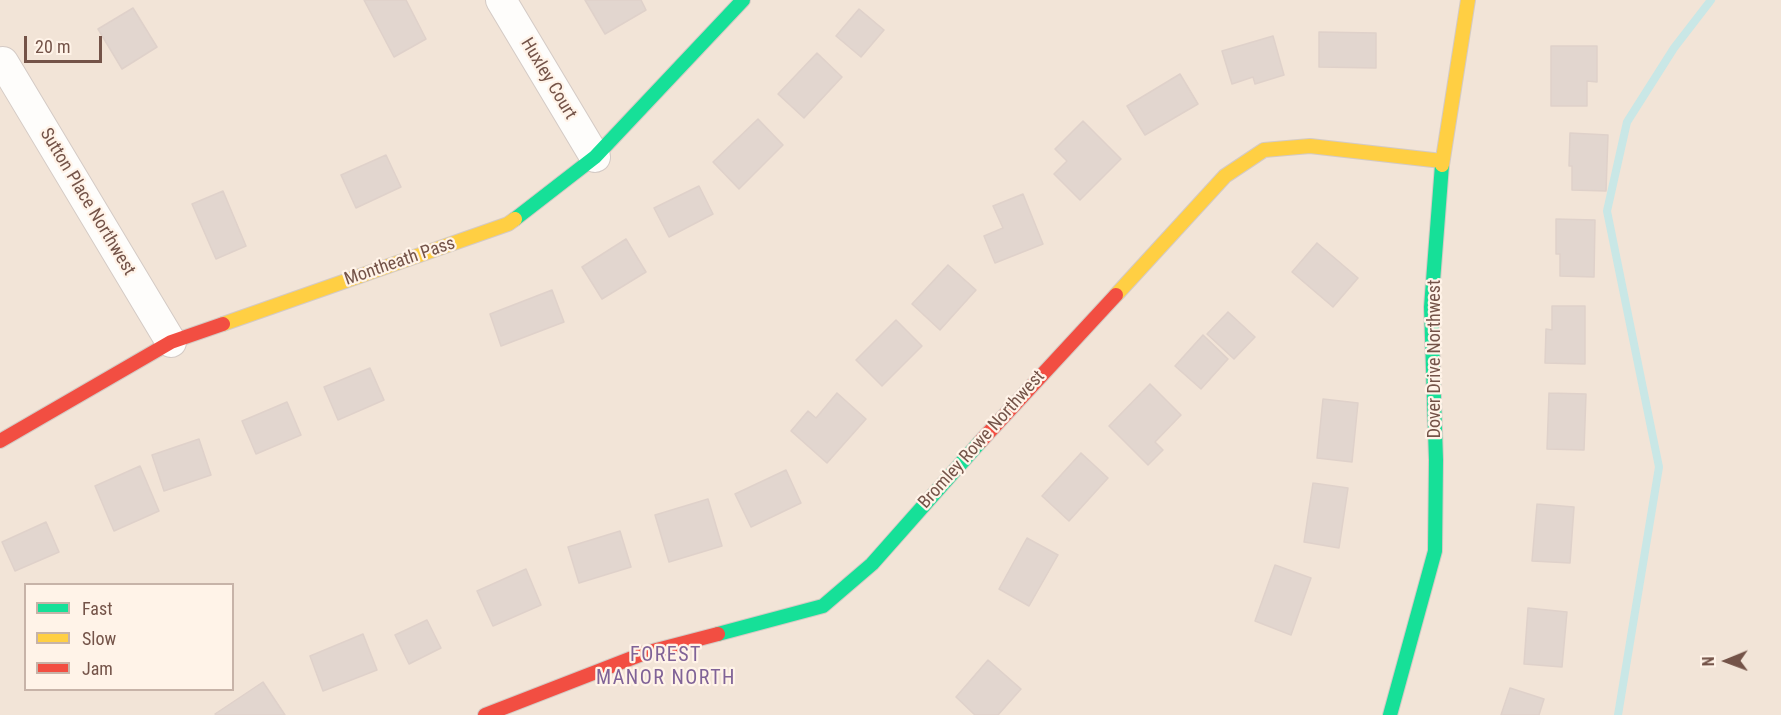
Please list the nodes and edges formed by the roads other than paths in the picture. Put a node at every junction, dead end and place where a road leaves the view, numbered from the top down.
1 (501, 0) edge
2 (743, 0) edge
3 (1468, 0) edge
4 (3, 62) dead end
5 (595, 157) junction
6 (1442, 161) junction
7 (171, 342) junction
8 (0, 441) edge
9 (485, 715) edge
10 (1390, 715) edge

1 - 5 street, Huxley Court
2 - 5 street, Montheath Pass
3 - 6 street, Dover Drive Northwest
4 - 7 street, Sutton Place Northwest
5 - 7 street, Montheath Pass
6 - 9 street, Bromley Rowe Northwest
6 - 10 street, Dover Drive Northwest
7 - 8 street, Montheath Pass

